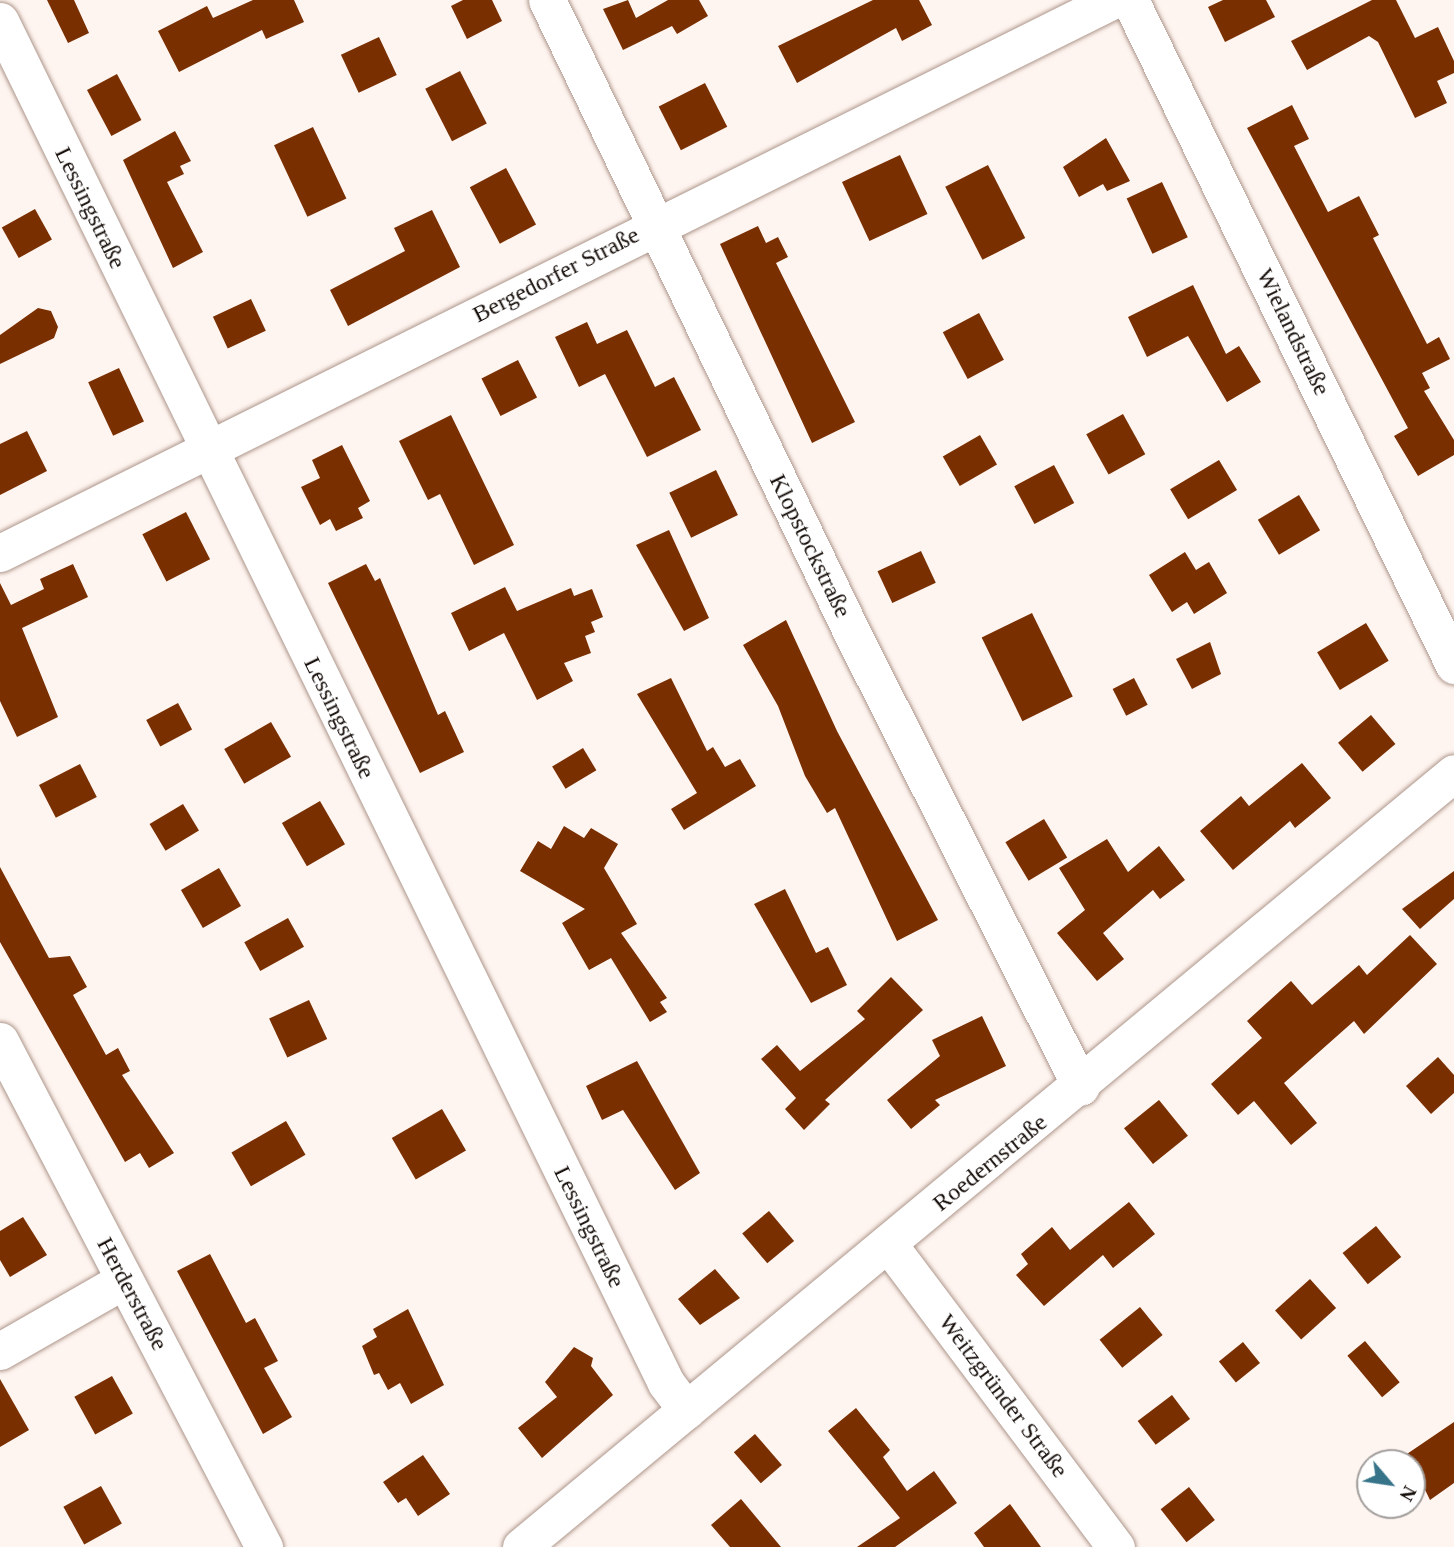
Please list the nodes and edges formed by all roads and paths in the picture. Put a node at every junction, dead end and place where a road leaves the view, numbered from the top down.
1 (547, 0) edge
2 (1113, 0) edge
3 (1130, 0) edge
4 (0, 21) edge
5 (657, 224) junction
6 (207, 450) junction
7 (0, 553) edge
8 (1454, 665) edge
9 (1454, 773) edge
10 (0, 1041) edge
11 (1082, 1087) junction
12 (890, 1245) junction
13 (124, 1280) junction
14 (0, 1351) edge
15 (686, 1410) junction
16 (264, 1547) edge
17 (521, 1547) edge
18 (1116, 1547) edge

1 - 5 street, Klopstockstraße
2 - 5 street, Bergedorfer Straße
3 - 8 street, Wielandstraße
4 - 6 street, Lessingstraße
5 - 6 street, Bergedorfer Straße
5 - 11 street, Klopstockstraße
6 - 7 street, Bergedorfer Straße
6 - 15 street, Lessingstraße
9 - 11 street, Roedernstraße
10 - 13 street, Herderstraße
11 - 12 street, Roedernstraße
12 - 15 street, Roedernstraße
12 - 18 street, Weitzgründer Straße
13 - 14 street
13 - 16 street, Herderstraße
15 - 17 street, Roedernstraße

